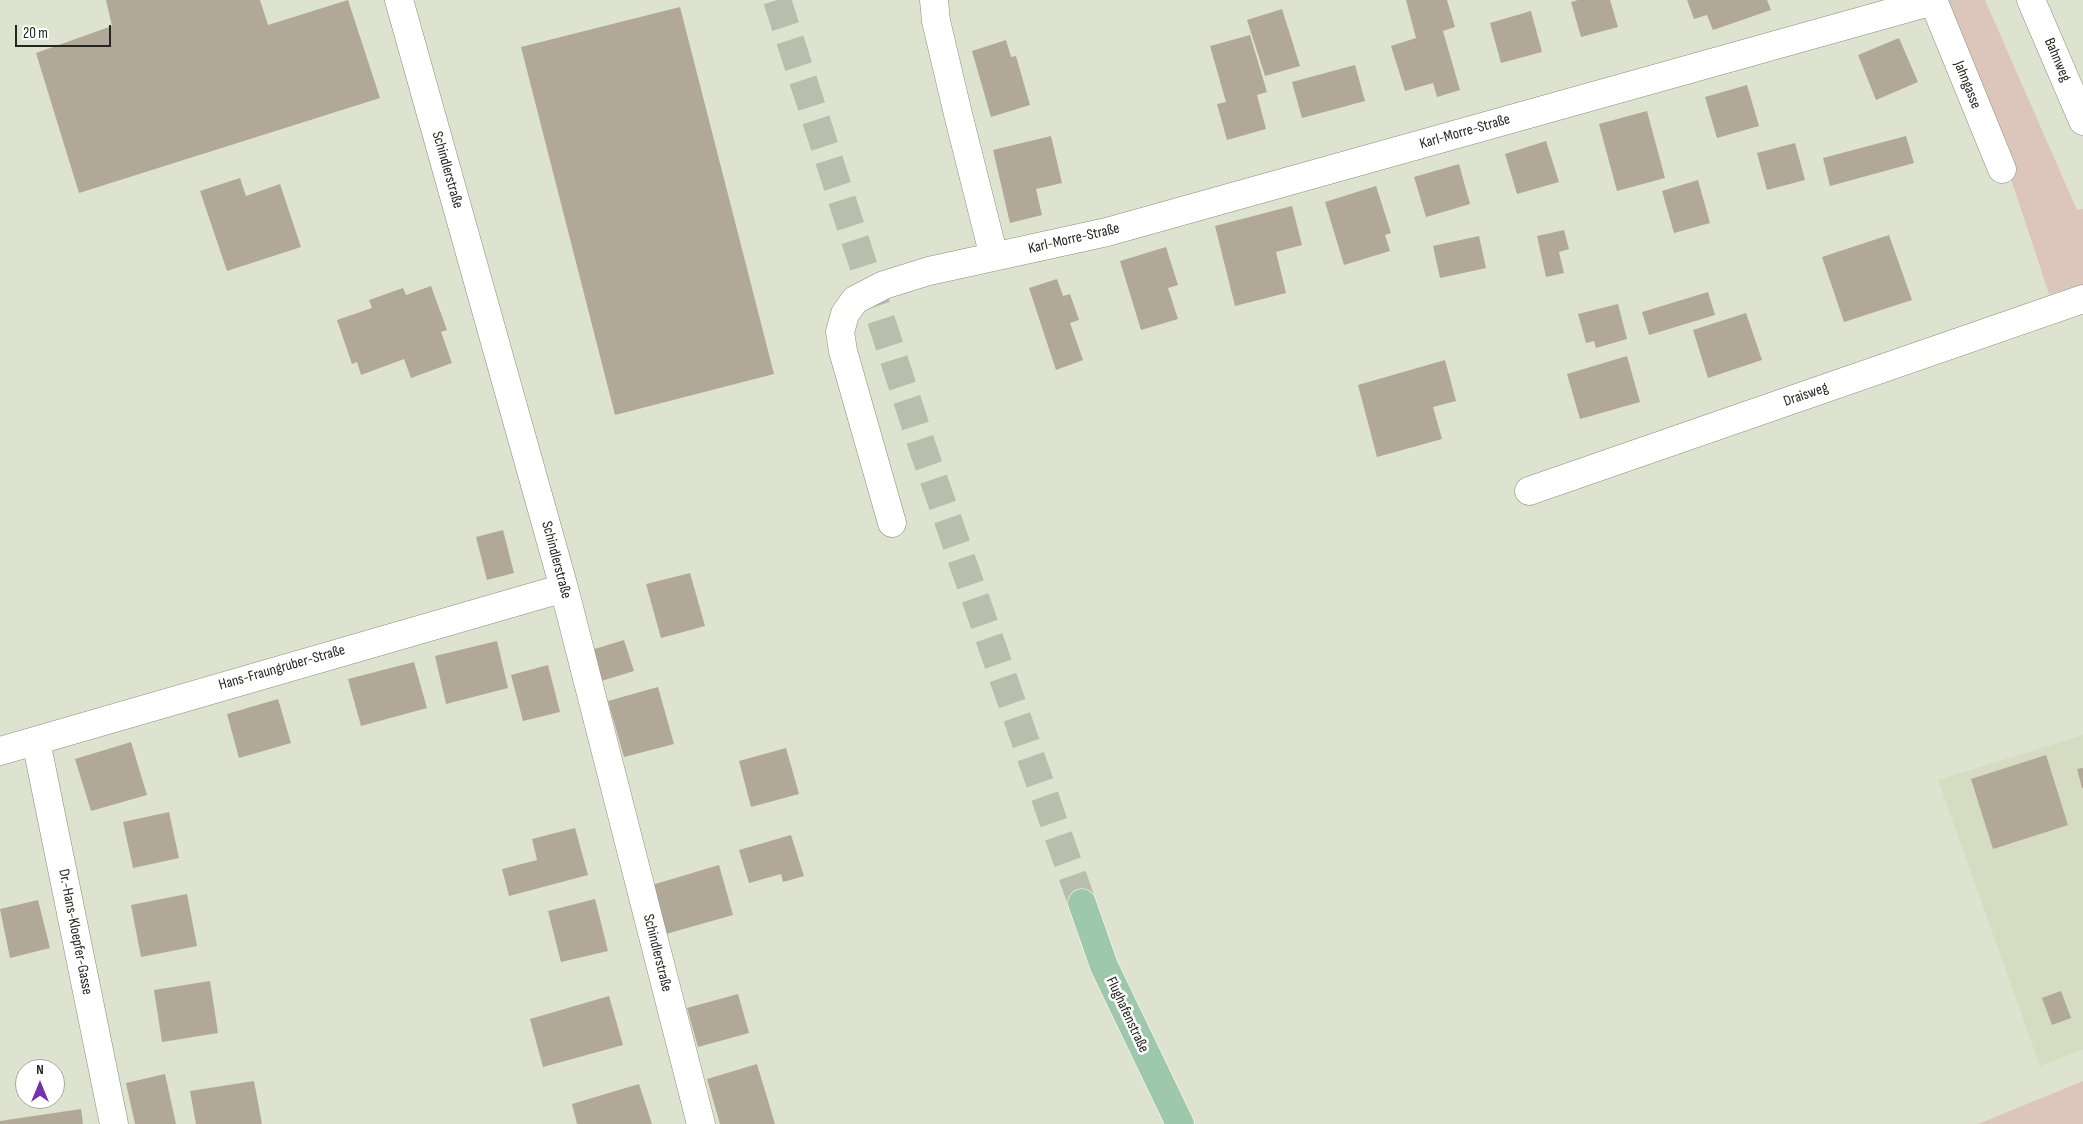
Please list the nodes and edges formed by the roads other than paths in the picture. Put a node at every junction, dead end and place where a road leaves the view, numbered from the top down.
1 (399, 0) edge
2 (934, 0) edge
3 (1933, 0) edge
4 (2031, 0) edge
5 (2083, 121) edge
6 (2002, 169) dead end
7 (994, 257) junction
8 (2083, 299) edge
9 (1529, 491) dead end
10 (892, 523) dead end
11 (564, 588) junction
12 (36, 741) junction
13 (0, 751) edge
14 (1082, 903) tunnel mouth
15 (114, 1124) edge
16 (701, 1124) edge
17 (1180, 1124) edge

1 - 11 street, Schindlerstraße
2 - 7 street
3 - 6 street, Jahngasse
3 - 7 street, Karl-Morre-Straße
4 - 5 street, Bahnweg
7 - 10 street, Karl-Morre-Straße
8 - 9 street, Draisweg
11 - 12 street, Hans-Fraungruber-Straße
11 - 16 street, Schindlerstraße
12 - 13 street, Hans-Fraungruber-Straße
12 - 15 street, Dr.-Hans-Kloepfer-Gasse
14 - 17 main road, Flughafenstraße

